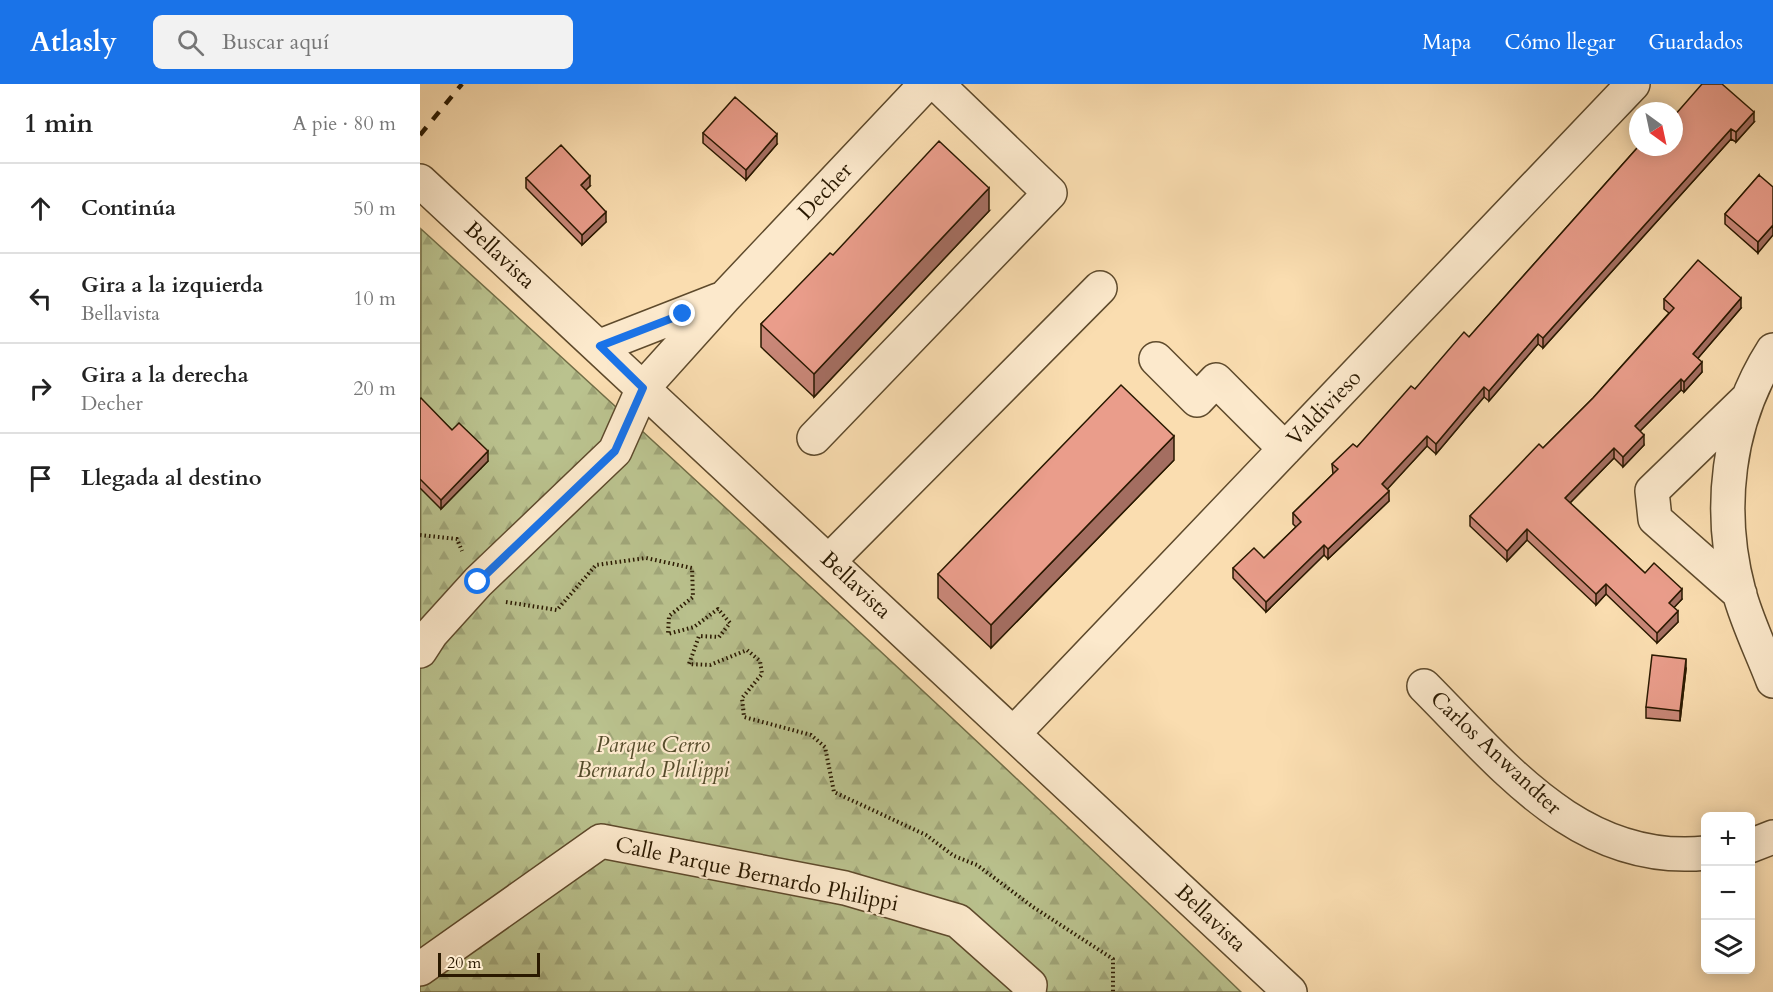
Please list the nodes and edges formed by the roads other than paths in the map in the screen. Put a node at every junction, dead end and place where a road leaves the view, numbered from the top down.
1 (926, 84) edge
2 (937, 84) edge
3 (1633, 84) edge
4 (420, 181) edge
5 (1100, 288) dead end
6 (724, 298) junction
7 (600, 346) junction
8 (1773, 350) edge
9 (1156, 359) dead end
10 (643, 388) junction
11 (1748, 398) junction
12 (814, 438) dead end
13 (1285, 449) junction
14 (829, 561) junction
15 (1740, 594) junction
16 (420, 651) edge
17 (1773, 681) edge
18 (1424, 686) dead end
19 (1015, 732) junction
20 (1773, 837) edge
21 (1755, 844) edge
22 (1701, 853) edge
23 (420, 969) edge
24 (1029, 992) edge
25 (1290, 992) edge

1 - 6 street, Decher
2 - 12 street
3 - 13 street, Valdivieso
4 - 7 street, Bellavista
5 - 14 street
6 - 7 street, Decher
6 - 10 street, Decher
7 - 10 street, Bellavista
8 - 11 street
9 - 13 street
10 - 14 street, Bellavista
10 - 16 street
11 - 15 street
11 - 15 street
13 - 19 street, Valdivieso
14 - 19 street, Bellavista
15 - 17 street
18 - 22 street, Carlos Anwandter
19 - 25 street, Bellavista
20 - 21 street
23 - 24 street, Calle Parque Bernardo Philippi

